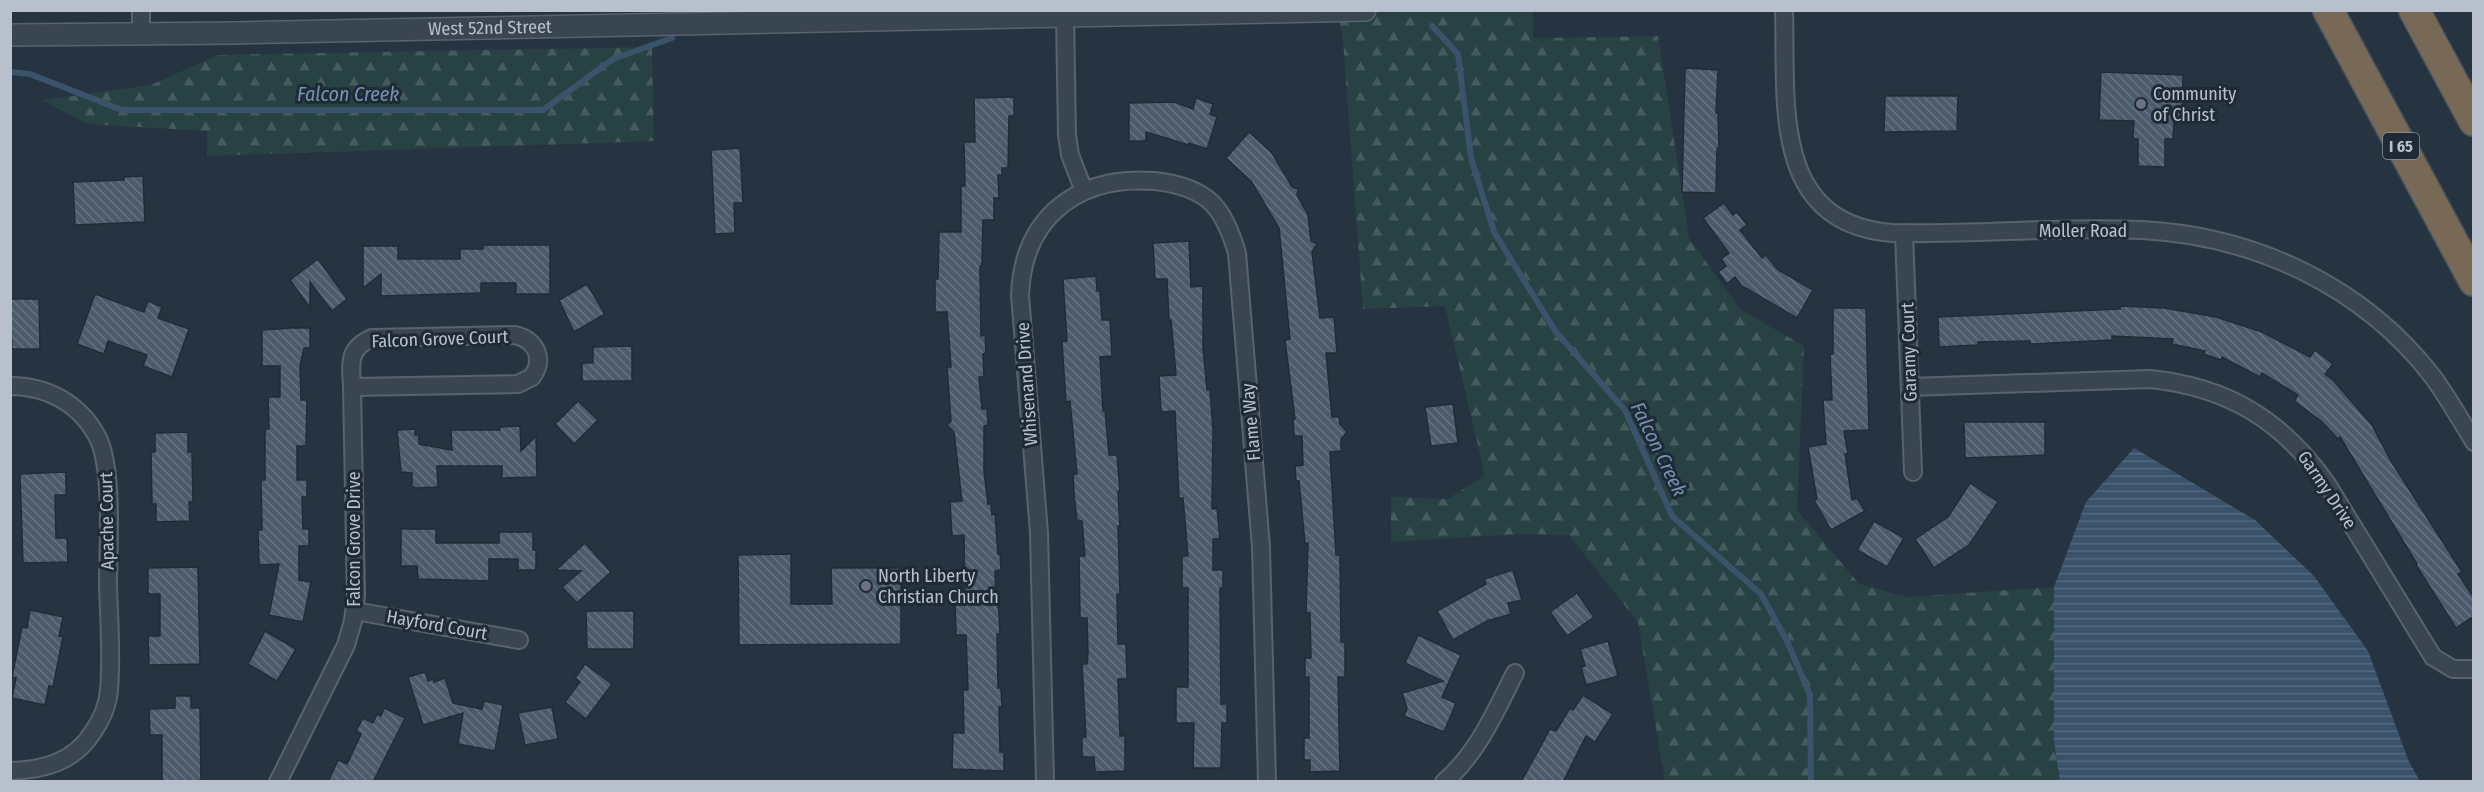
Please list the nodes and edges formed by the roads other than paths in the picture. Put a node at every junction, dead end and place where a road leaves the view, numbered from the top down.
1 (141, 10) edge
2 (1365, 10) edge
3 (1784, 10) edge
4 (2328, 10) edge
5 (2414, 10) edge
6 (1065, 15) junction
7 (141, 34) junction
8 (10, 35) edge
9 (2474, 121) edge
10 (1084, 191) junction
11 (1904, 233) junction
12 (2474, 281) edge
13 (10, 386) edge
14 (352, 387) junction
15 (1910, 387) junction
16 (2474, 442) edge
17 (1913, 472) dead end
18 (355, 611) junction
19 (519, 640) dead end
20 (2474, 669) edge
21 (1515, 673) dead end
22 (10, 771) edge
23 (278, 782) edge
24 (1045, 782) edge
25 (1267, 782) edge
26 (1444, 782) edge

1 - 7 street
2 - 6 street, West 52nd Street
3 - 11 street, Moller Road
4 - 12 highway, I 65
5 - 9 highway
6 - 7 street, West 52nd Street
6 - 10 street
7 - 8 street, West 52nd Street
10 - 24 street, Whisenand Drive
10 - 25 street, Flame Way
11 - 15 street, Garamy Court
11 - 16 street, Moller Road
13 - 22 street, Apache Court
14 - 14 street, Falcon Grove Court
14 - 18 street, Falcon Grove Drive
15 - 17 street, Garamy Court
15 - 20 street, Garmy Drive
18 - 19 street, Hayford Court
18 - 23 street, Falcon Grove Drive
21 - 26 street

